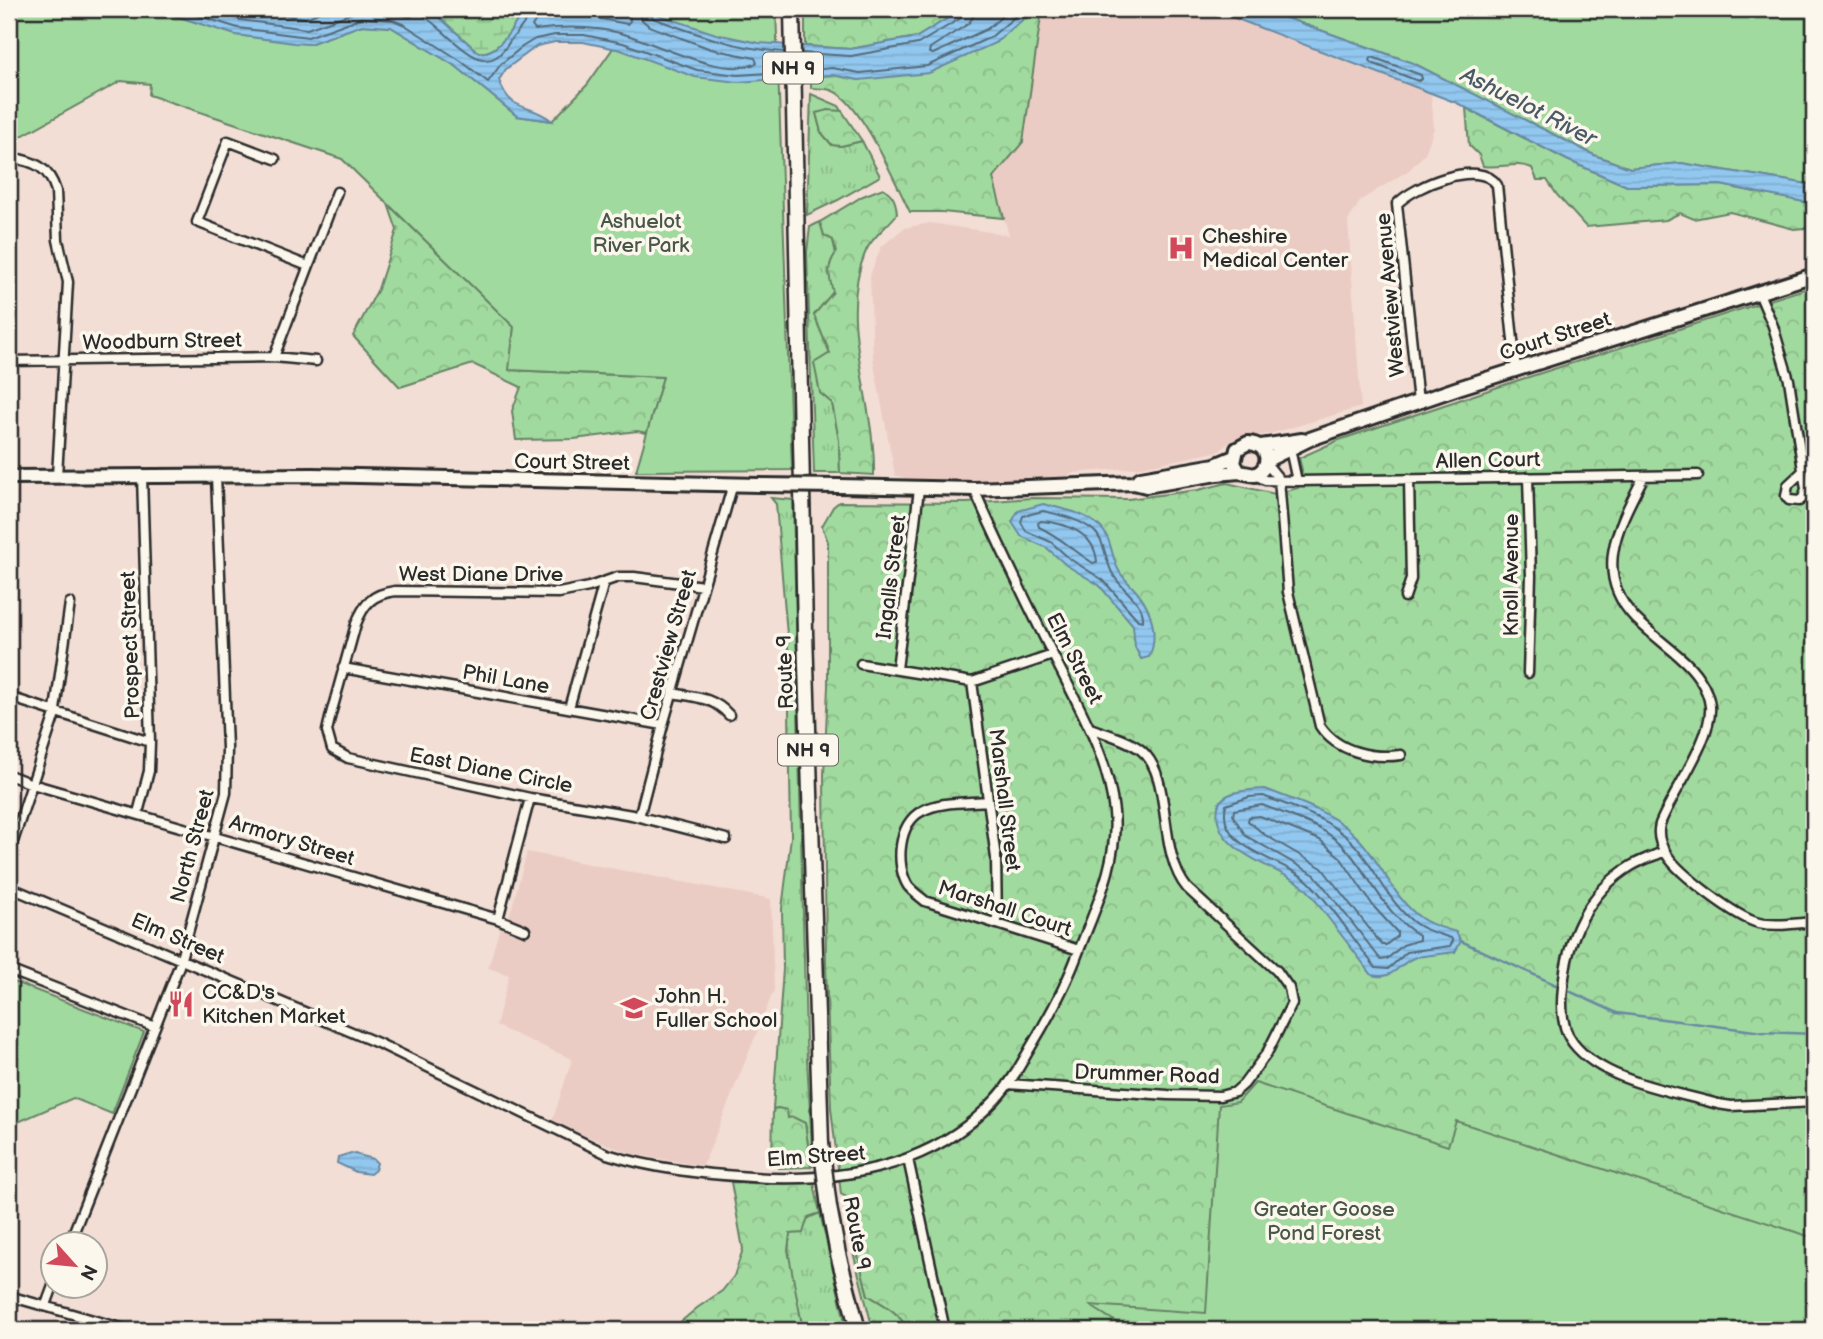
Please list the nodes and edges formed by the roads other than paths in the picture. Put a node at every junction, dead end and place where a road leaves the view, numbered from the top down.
1 (792, 10) edge
2 (12, 158) dead end
3 (275, 159) dead end
4 (337, 192) dead end
5 (308, 266) junction
6 (1814, 275) edge
7 (1759, 293) junction
8 (274, 357) junction
9 (9, 361) edge
10 (64, 361) junction
11 (316, 361) dead end
12 (1516, 369) junction
13 (1418, 402) junction
14 (1310, 439) junction
15 (1261, 446) junction
16 (1290, 449) junction
17 (1234, 457) junction
18 (1267, 462) junction
19 (1239, 472) junction
20 (1802, 472) dead end
21 (142, 475) junction
22 (1255, 475) junction
23 (1698, 475) dead end
24 (57, 476) junction
25 (216, 476) junction
26 (1644, 476) junction
27 (9, 477) edge
28 (1528, 477) junction
29 (1409, 478) junction
30 (1279, 479) junction
31 (1297, 481) junction
32 (1134, 482) junction
33 (733, 484) junction
34 (919, 489) junction
35 (974, 489) junction
36 (604, 582) junction
37 (703, 586) junction
38 (1405, 597) dead end
39 (69, 603) dead end
40 (1053, 655) junction
41 (861, 664) dead end
42 (343, 668) junction
43 (897, 669) junction
44 (1528, 673) dead end
45 (972, 682) junction
46 (673, 693) junction
47 (9, 696) edge
48 (569, 708) junction
49 (55, 712) junction
50 (729, 715) dead end
51 (663, 725) junction
52 (1090, 728) junction
53 (150, 742) junction
54 (1401, 755) dead end
55 (9, 775) edge
56 (32, 784) junction
57 (530, 797) junction
58 (988, 800) junction
59 (138, 813) junction
60 (1814, 814) edge
61 (639, 817) junction
62 (1814, 822) edge
63 (215, 835) junction
64 (726, 839) dead end
65 (1665, 851) junction
66 (9, 854) edge
67 (9, 887) edge
68 (498, 919) junction
69 (1814, 922) edge
70 (996, 924) junction
71 (525, 930) dead end
72 (1079, 950) junction
73 (180, 958) junction
74 (9, 970) edge
75 (155, 1027) junction
76 (1008, 1084) junction
77 (1814, 1102) edge
78 (908, 1159) junction
79 (75, 1230) edge
80 (9, 1296) edge
81 (48, 1300) edge
82 (46, 1305) junction
83 (128, 1330) edge
84 (858, 1330) edge
85 (945, 1330) edge

1 - 84 highway, Route 9 / NH 9, bridge
2 - 10 street
3 - 5 street
4 - 5 street
5 - 8 street
6 - 7 main road, Court Street
7 - 12 main road, Court Street
7 - 20 street
8 - 10 street, Woodburn Street
8 - 11 street, Woodburn Street
9 - 10 street, Woodburn Street
10 - 24 street
12 - 13 main road, Court Street
12 - 13 street, Westview Avenue
13 - 14 main road, Court Street
14 - 15 main road, Court Street
14 - 16 main road, Court Street
15 - 17 main road, Court Street
15 - 18 main road
16 - 18 main road, Court Street
16 - 31 street
17 - 19 main road
17 - 32 main road, Court Street
18 - 22 main road, Court Street
18 - 30 street
19 - 22 main road, Court Street
19 - 32 main road, Court Street
21 - 24 main road, Court Street
21 - 25 main road, Court Street
21 - 53 street, Prospect Street
22 - 30 street, Allen Court
23 - 26 street, Allen Court
24 - 27 main road, Court Street
25 - 33 main road, Court Street
25 - 63 street, North Street
26 - 28 street, Allen Court
26 - 65 street
28 - 29 street, Allen Court
28 - 44 street, Knoll Avenue
29 - 31 street, Allen Court
29 - 38 street
30 - 31 street, Allen Court
30 - 54 street
32 - 35 main road, Court Street
33 - 34 main road, Court Street, bridge
33 - 37 street, Crestview Street
34 - 35 main road, Court Street
34 - 43 street, Ingalls Street
35 - 40 street, Elm Street
36 - 37 street, West Diane Drive
36 - 42 street, West Diane Drive
36 - 48 street
37 - 46 street, Crestview Street
39 - 49 street
40 - 45 street
40 - 52 street, Elm Street
41 - 43 street
42 - 48 street, Phil Lane
42 - 57 street, East Diane Circle
43 - 45 street
45 - 58 street, Marshall Street
46 - 50 street
46 - 51 street, Crestview Street
47 - 49 street
48 - 51 street, Phil Lane
49 - 53 street
49 - 56 street
51 - 61 street, Crestview Street
52 - 72 street, Elm Street
52 - 76 street, Drummer Road
53 - 59 street, Prospect Street
55 - 56 street, Armory Street
56 - 59 street, Armory Street
56 - 66 street
57 - 61 street, East Diane Circle
57 - 68 street
58 - 70 street, Marshall Street
58 - 70 street, Marshall Court
59 - 63 street, Armory Street
60 - 62 street
61 - 64 street, East Diane Circle
63 - 68 street, Armory Street
63 - 73 street, North Street
65 - 69 street
65 - 77 street
67 - 73 street, Elm Street
68 - 71 street, Armory Street
70 - 72 street, Marshall Court
72 - 76 street, Elm Street
73 - 75 street, North Street
73 - 78 street, Elm Street
74 - 75 street
75 - 79 street, North Street
76 - 78 street, Elm Street
78 - 85 street
80 - 82 street
81 - 82 street
82 - 83 street

